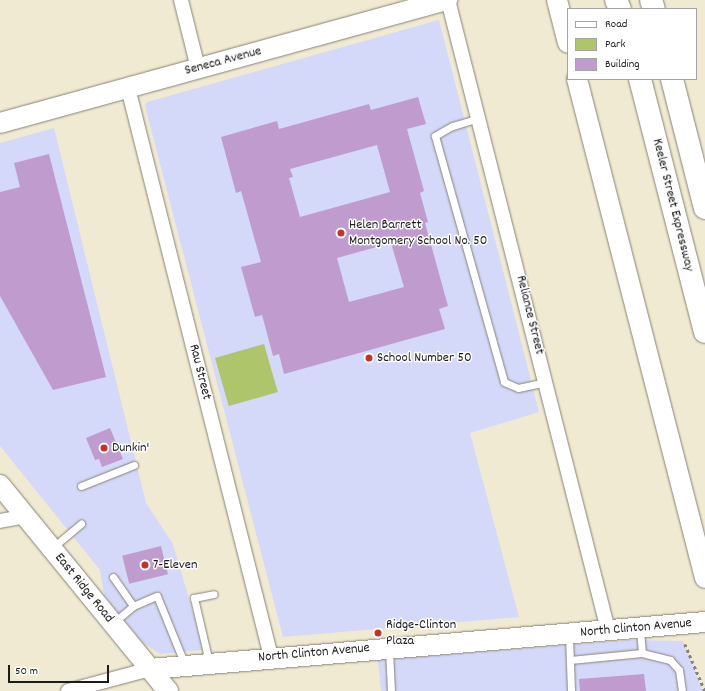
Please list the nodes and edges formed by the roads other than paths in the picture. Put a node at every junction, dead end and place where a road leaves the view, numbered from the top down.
1 (180, 0) edge
2 (448, 0) edge
3 (557, 0) edge
4 (567, 39) edge
5 (198, 68) junction
6 (577, 80) edge
7 (640, 80) edge
8 (672, 80) edge
9 (128, 88) junction
10 (479, 118) junction
11 (0, 123) edge
12 (705, 208) edge
13 (705, 332) edge
14 (547, 382) junction
15 (134, 465) dead end
16 (0, 485) edge
17 (81, 486) dead end
18 (26, 516) junction
19 (0, 521) edge
20 (81, 524) dead end
21 (52, 548) junction
22 (113, 577) dead end
23 (705, 578) edge
24 (214, 594) dead end
25 (133, 606) junction
26 (705, 622) edge
27 (113, 623) junction
28 (640, 628) junction
29 (608, 630) junction
30 (568, 634) junction
31 (388, 646) junction
32 (642, 653) junction
33 (272, 657) junction
34 (570, 660) junction
35 (209, 662) junction
36 (185, 665) junction
37 (150, 669) junction
38 (68, 691) edge
39 (168, 691) edge
40 (391, 691) edge
41 (571, 691) edge
42 (682, 691) edge

1 - 5 street
2 - 5 main road, Seneca Avenue
2 - 10 street, Reliance Street
3 - 4 main road
5 - 9 main road, Seneca Avenue
6 - 23 main road
7 - 13 highway, Keeler Street Expressway
8 - 12 highway
9 - 11 main road, Seneca Avenue
9 - 33 street, Rau Street
10 - 14 street, Reliance Street
10 - 14 lane
14 - 29 street, Reliance Street
15 - 17 lane
16 - 18 main road, East Ridge Road
18 - 19 street
18 - 21 main road, East Ridge Road
20 - 21 lane
21 - 27 main road, East Ridge Road
22 - 25 lane
24 - 35 lane
25 - 27 lane
25 - 36 lane
26 - 28 main road, North Clinton Avenue
27 - 37 main road, East Ridge Road
28 - 29 main road, North Clinton Avenue
28 - 32 lane
29 - 30 main road, North Clinton Avenue
30 - 31 main road, North Clinton Avenue
30 - 34 lane
31 - 33 main road, North Clinton Avenue
31 - 40 lane
32 - 34 lane
32 - 42 lane
33 - 35 main road, North Clinton Avenue
34 - 41 lane
35 - 36 main road, North Clinton Avenue
36 - 37 main road, North Clinton Avenue
37 - 38 street, North Clinton Avenue
37 - 39 main road, East Ridge Road

